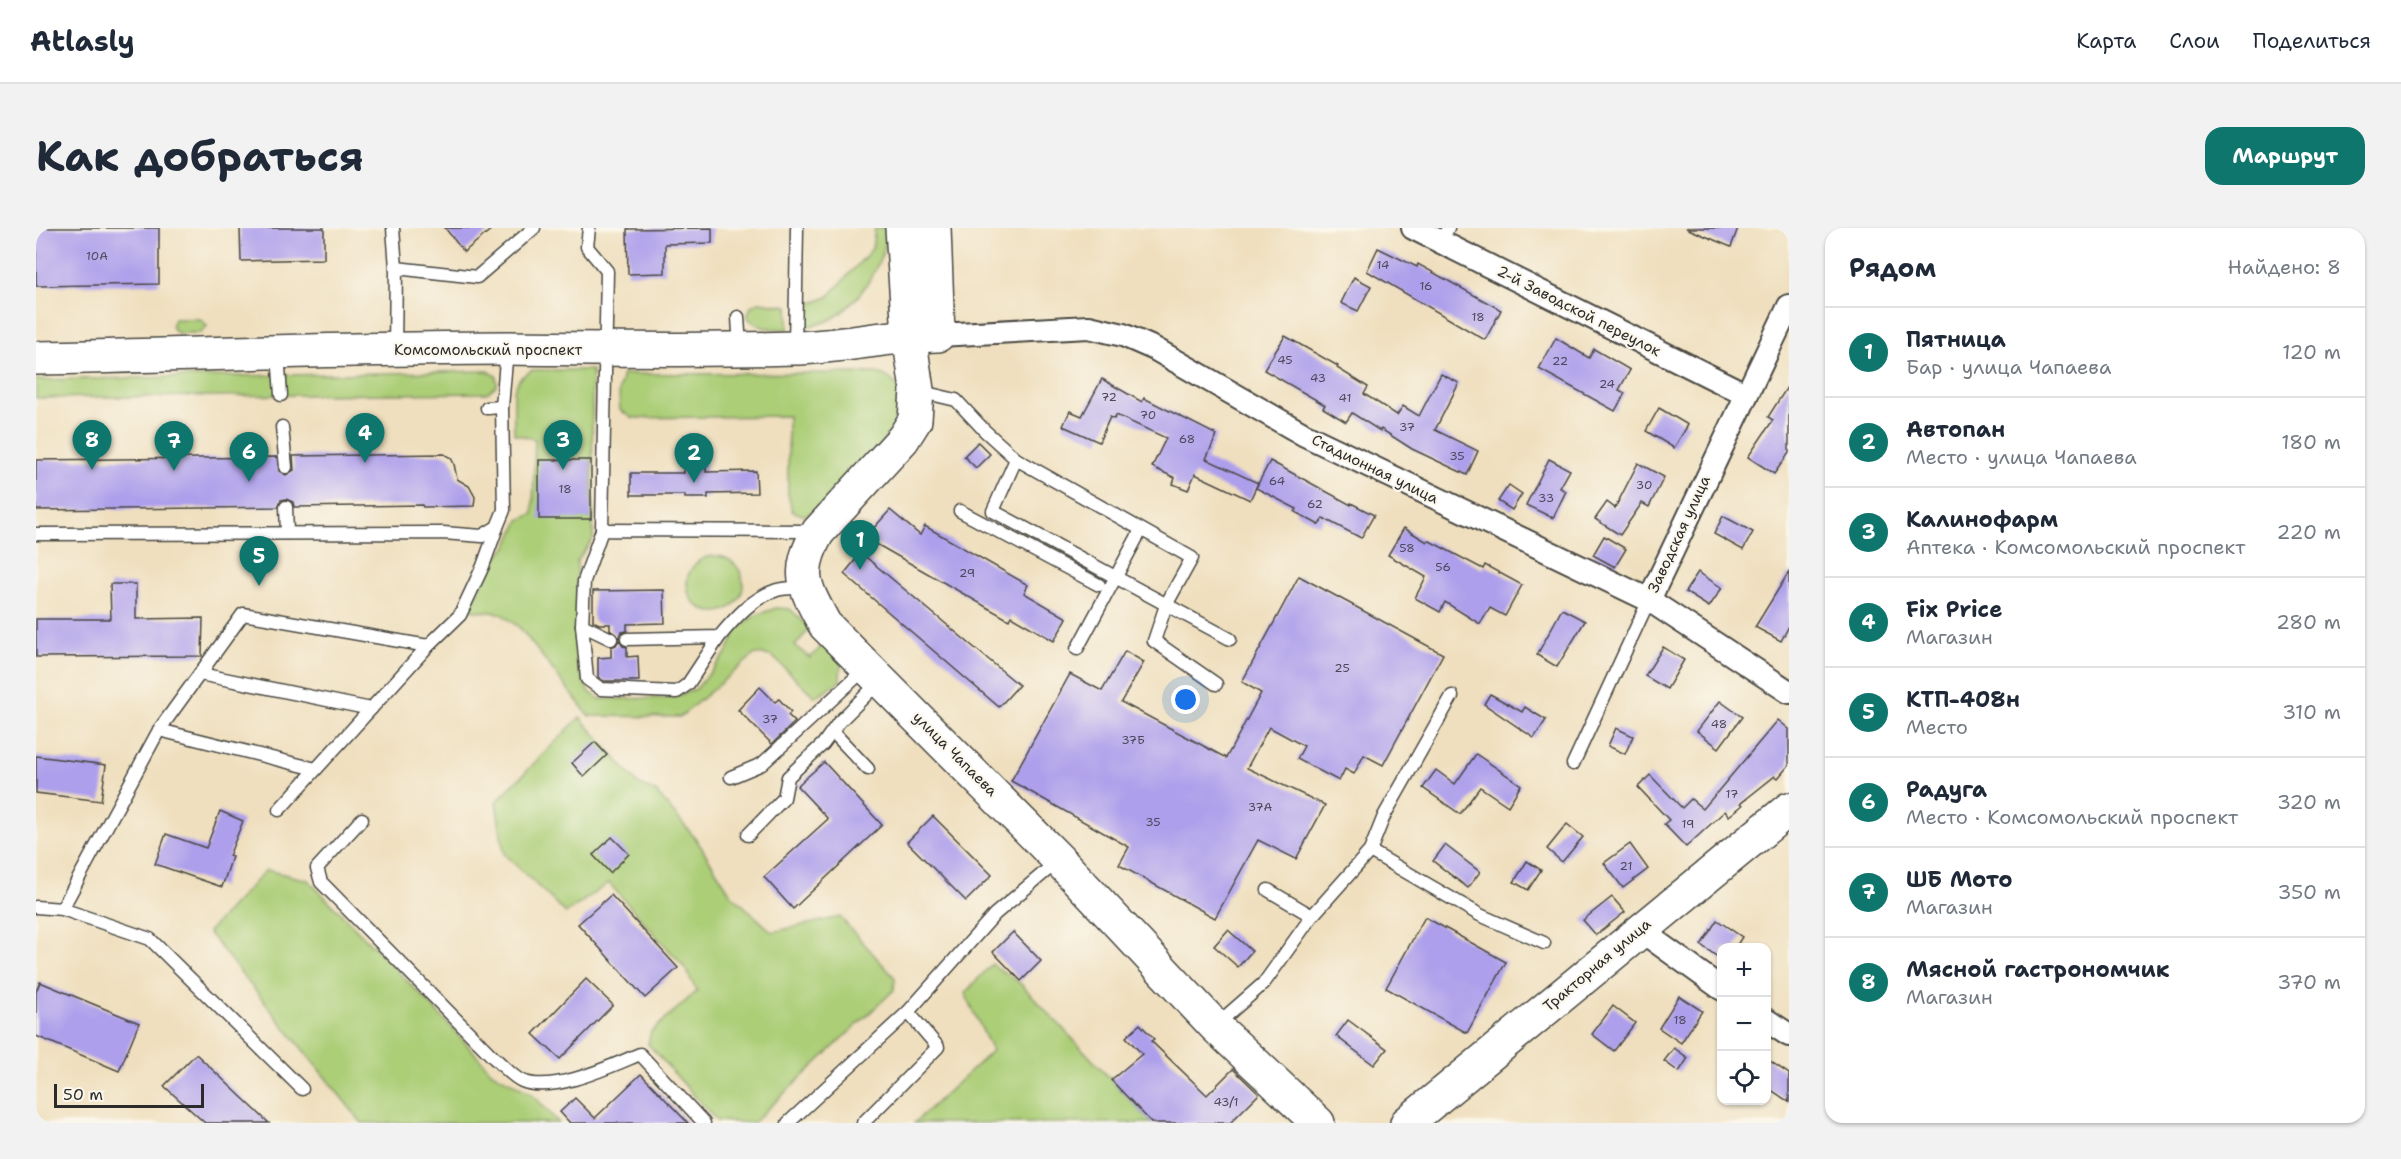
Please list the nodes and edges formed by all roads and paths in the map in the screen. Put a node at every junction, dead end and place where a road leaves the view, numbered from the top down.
1 (393, 228) edge
2 (534, 228) edge
3 (589, 228) edge
4 (797, 228) edge
5 (902, 228) edge
6 (934, 228) edge
7 (1413, 228) edge
8 (1444, 235) edge
9 (396, 268) junction
10 (1789, 306) edge
11 (738, 316) dead end
12 (923, 335) junction
13 (507, 348) junction
14 (795, 348) junction
15 (740, 349) junction
16 (395, 350) junction
17 (606, 350) junction
18 (277, 353) junction
19 (36, 358) edge
20 (917, 390) junction
21 (1745, 394) junction
22 (281, 395) dead end
23 (502, 407) junction
24 (487, 408) dead end
25 (282, 427) dead end
26 (1016, 459) junction
27 (286, 467) dead end
28 (286, 507) dead end
29 (960, 511) dead end
30 (993, 511) junction
31 (987, 525) junction
32 (497, 527) junction
33 (602, 530) junction
34 (1141, 530) junction
35 (818, 531) junction
36 (287, 533) junction
37 (36, 534) edge
38 (1115, 578) junction
39 (1099, 585) dead end
40 (805, 588) junction
41 (1649, 600) junction
42 (1166, 605) junction
43 (582, 625) junction
44 (719, 637) junction
45 (611, 639) dead end
46 (627, 639) dead end
47 (1230, 639) dead end
48 (429, 646) junction
49 (1077, 649) dead end
50 (875, 673) junction
51 (200, 674) junction
52 (1216, 684) dead end
53 (1789, 693) edge
54 (1452, 696) dead end
55 (371, 709) junction
56 (159, 730) junction
57 (832, 732) junction
58 (1573, 764) dead end
59 (316, 769) junction
60 (868, 770) dead end
61 (730, 777) dead end
62 (1789, 809) edge
63 (279, 810) dead end
64 (362, 819) dead end
65 (748, 835) dead end
66 (1370, 851) junction
67 (1059, 860) junction
68 (1268, 890) dead end
69 (36, 907) edge
70 (62, 909) junction
71 (1312, 916) junction
72 (1640, 930) junction
73 (1545, 943) dead end
74 (1717, 985) edge
75 (908, 1012) junction
76 (1771, 1023) edge
77 (1215, 1026) junction
78 (1789, 1035) edge
79 (302, 1089) dead end
80 (704, 1123) edge
81 (788, 1123) edge
82 (863, 1123) edge
83 (1318, 1123) edge
84 (1407, 1123) edge

1 - 9 lane
2 - 9 lane
3 - 17 lane
4 - 14 lane
5 - 12 main road
6 - 12 main road
7 - 8 street, 2-й Заводской переулок
8 - 21 street, 2-й Заводской переулок
9 - 16 lane
10 - 21 street, Заводская улица
11 - 15 lane
12 - 14 main road, Комсомольский проспект
12 - 20 main road
12 - 41 street, Стадионная улица
13 - 16 main road, Комсомольский проспект
13 - 17 main road, Комсомольский проспект
13 - 23 lane
14 - 15 main road, Комсомольский проспект
15 - 17 main road, Комсомольский проспект
16 - 18 main road, Комсомольский проспект
17 - 33 lane
18 - 19 main road, Комсомольский проспект
18 - 22 lane
20 - 26 lane
20 - 35 main road
21 - 41 street, Заводская улица
23 - 24 lane
23 - 32 lane
25 - 27 lane
26 - 30 lane
26 - 34 lane
28 - 36 lane
29 - 31 lane
30 - 31 lane
30 - 38 lane
31 - 39 lane
32 - 36 lane
32 - 48 lane
33 - 35 lane
33 - 43 lane
34 - 38 lane
34 - 42 lane
35 - 40 main road
36 - 37 lane
38 - 42 lane
38 - 49 lane
40 - 44 lane
40 - 50 main road, улица Чапаева
41 - 53 street, Стадионная улица
41 - 58 lane, Заводская улица
42 - 47 lane
42 - 52 lane
43 - 44 lane
43 - 45 lane
44 - 46 lane
48 - 51 lane
48 - 55 lane
50 - 57 lane
50 - 61 lane
50 - 67 main road, улица Чапаева
51 - 55 lane
51 - 56 lane
54 - 66 lane
55 - 59 lane
56 - 59 lane
56 - 70 lane
57 - 60 lane
57 - 65 lane
59 - 63 lane
62 - 72 main road, Тракторная улица
64 - 80 lane
66 - 71 lane
66 - 73 lane
67 - 75 lane
67 - 77 main road, улица Чапаева
68 - 71 lane
69 - 70 lane
70 - 79 lane
71 - 77 lane
72 - 74 street
72 - 84 main road, Тракторная улица
75 - 81 lane
75 - 82 lane
76 - 78 street
77 - 83 main road, улица Чапаева

